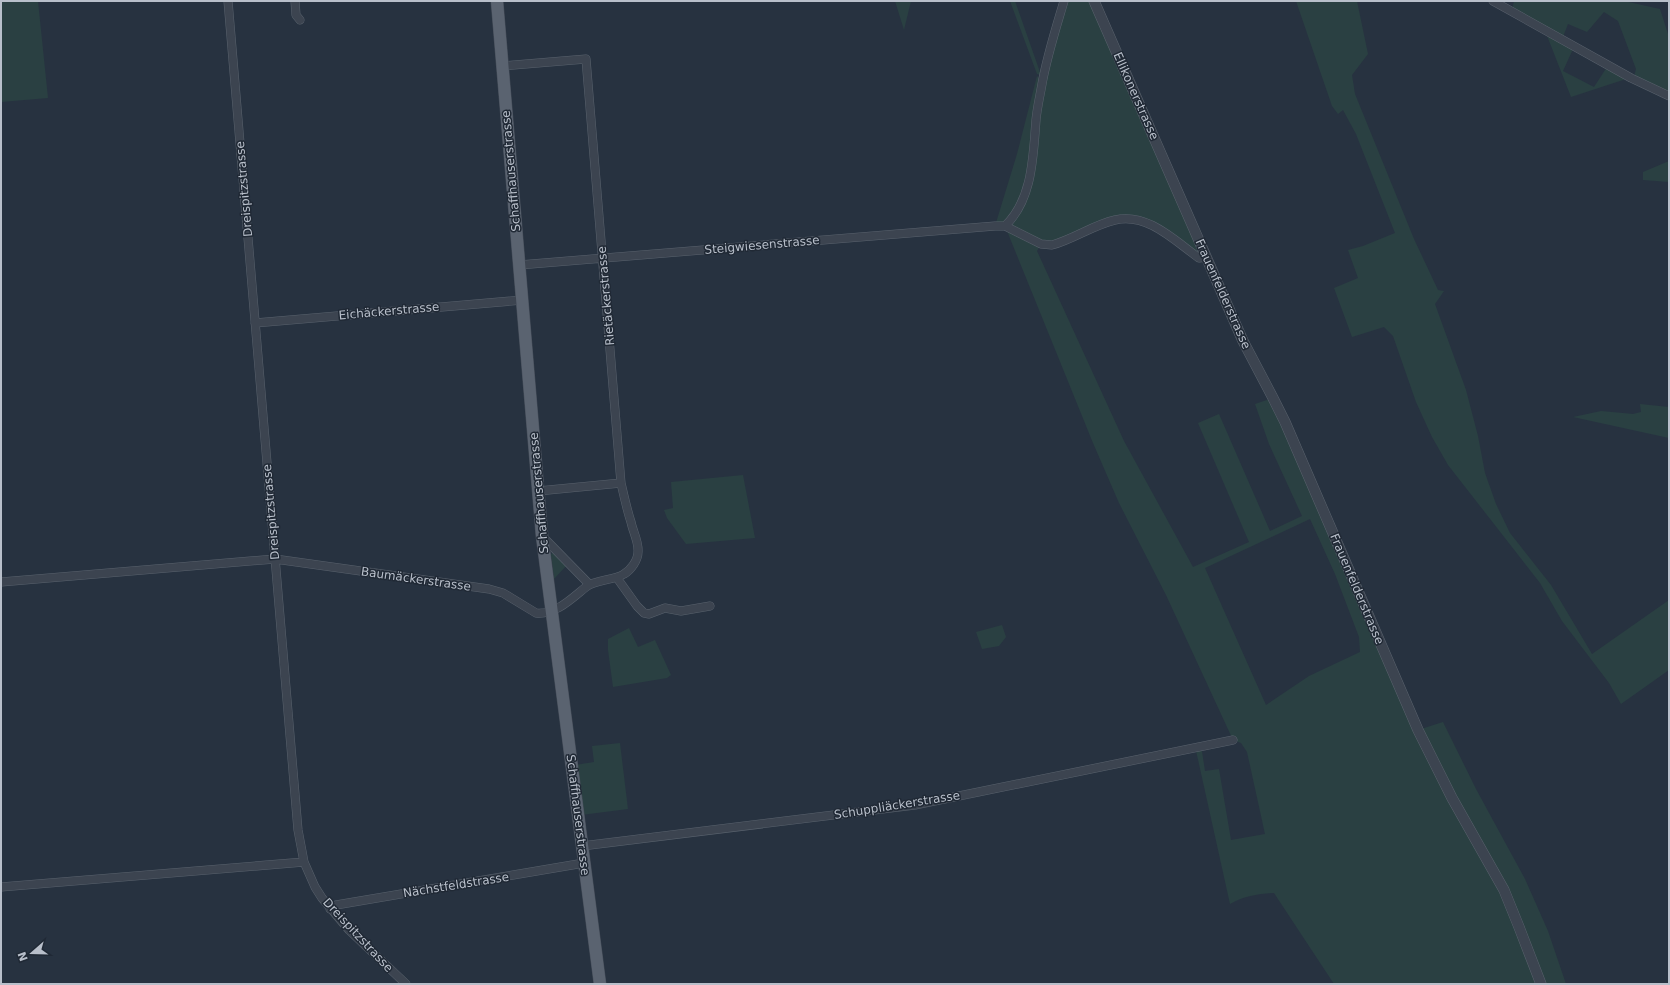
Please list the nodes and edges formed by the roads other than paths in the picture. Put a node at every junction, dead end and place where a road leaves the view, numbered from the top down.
1 (228, 1) edge
2 (295, 1) edge
3 (497, 1) edge
4 (1064, 1) edge
5 (1094, 1) edge
6 (1493, 1) edge
7 (300, 20) dead end
8 (502, 66) junction
9 (1669, 96) edge
10 (1178, 191) joint
11 (1005, 226) junction
12 (1206, 257) junction
13 (602, 258) junction
14 (519, 265) junction
15 (523, 300) junction
16 (255, 323) junction
17 (621, 484) junction
18 (538, 491) junction
19 (542, 536) junction
20 (275, 559) junction
21 (617, 578) junction
22 (1, 582) edge
23 (589, 584) junction
24 (710, 606) dead end
25 (552, 611) junction
26 (1233, 740) dead end
27 (582, 846) junction
28 (304, 862) junction
29 (584, 863) junction
30 (1, 887) edge
31 (330, 909) junction
32 (406, 984) edge
33 (600, 984) edge
34 (1541, 984) edge

1 - 16 street, Dreispitzstrasse
2 - 7 street
3 - 8 main road, Schaffhauserstrasse
4 - 11 street
5 - 10 street, Ellikonerstrasse
6 - 9 street
8 - 13 street, Rietäckerstrasse
8 - 14 main road, Schaffhauserstrasse
10 - 12 street, Frauenfelderstrasse
11 - 12 street
11 - 13 street, Steigwiesenstrasse
12 - 34 street, Frauenfelderstrasse
13 - 14 street, Steigwiesenstrasse
13 - 17 street, Rietäckerstrasse
14 - 15 main road, Schaffhauserstrasse
15 - 16 street, Eichäckerstrasse
15 - 18 main road, Schaffhauserstrasse
16 - 20 street, Dreispitzstrasse
17 - 18 street
17 - 21 street, Rietäckerstrasse
18 - 19 main road, Schaffhauserstrasse
19 - 23 street
19 - 25 main road, Schaffhauserstrasse
20 - 22 street, Baumäckerstrasse
20 - 25 street, Baumäckerstrasse
20 - 28 street, Dreispitzstrasse
21 - 23 street, Rietäckerstrasse
21 - 24 street
23 - 25 street, Rietäckerstrasse
25 - 27 main road, Schaffhauserstrasse
26 - 27 street, Schuppliäckerstrasse
27 - 29 main road, Schaffhauserstrasse
28 - 30 street
28 - 31 street, Dreispitzstrasse
29 - 31 street, Nächstfeldstrasse
29 - 33 main road, Schaffhauserstrasse
31 - 32 street, Dreispitzstrasse

